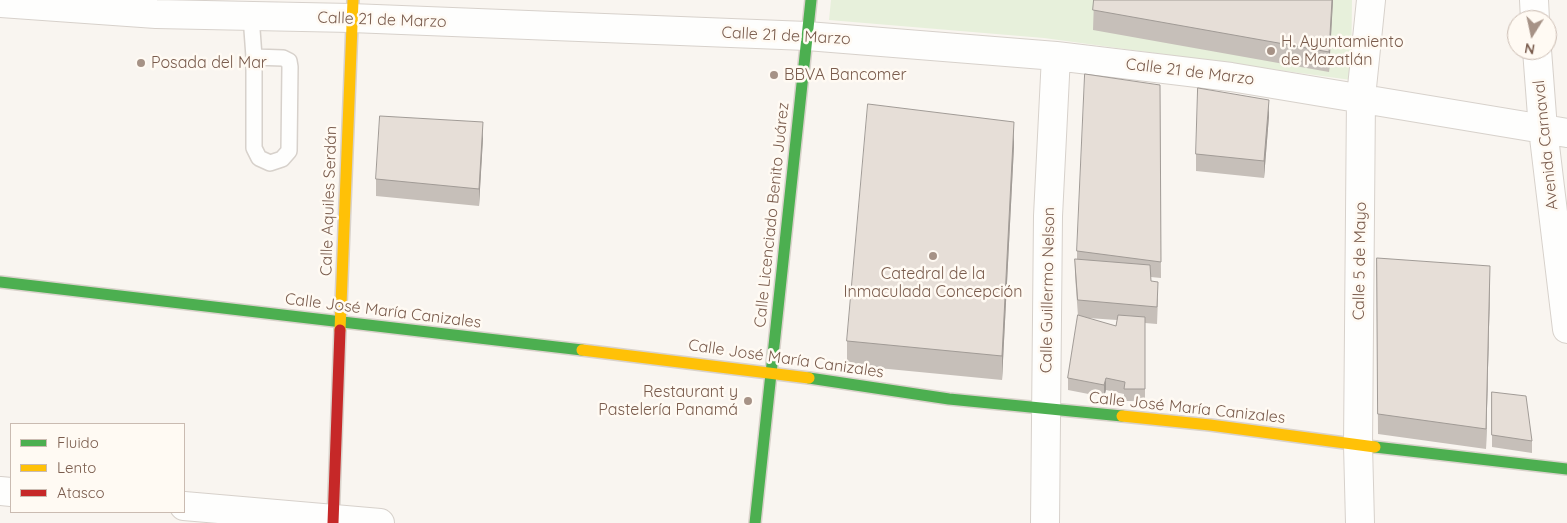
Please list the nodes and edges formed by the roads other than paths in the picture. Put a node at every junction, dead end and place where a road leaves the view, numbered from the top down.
1 (811, 0) edge
2 (1370, 0) edge
3 (0, 4) edge
4 (352, 9) edge
5 (251, 16) junction
6 (807, 36) junction
7 (1056, 56) junction
8 (254, 57) junction
9 (1539, 60) edge
10 (1362, 98) junction
11 (1555, 131) edge
12 (0, 282) edge
13 (341, 323) junction
14 (1567, 329) edge
15 (772, 372) junction
16 (1047, 408) junction
17 (1358, 445) junction
18 (1567, 468) edge
19 (185, 506) edge
20 (333, 521) edge
21 (380, 523) edge
22 (755, 523) edge
23 (1046, 523) edge
24 (1360, 523) edge

1 - 6 street, Calle Licenciado Benito Juárez
2 - 10 street, Calle 5 de Mayo
3 - 5 street, Calle 21 de Marzo
4 - 5 street, Calle 21 de Marzo
4 - 6 street, Calle 21 de Marzo
4 - 13 street, Calle Aquiles Serdán
5 - 8 lane
6 - 7 street, Calle 21 de Marzo
6 - 15 street, Calle Licenciado Benito Juárez
7 - 10 street, Calle 21 de Marzo
7 - 16 street, Calle Guillermo Nelson
8 - 8 lane
9 - 11 street, Avenida Carnaval
10 - 11 street, Calle 21 de Marzo
10 - 17 street, Calle 5 de Mayo
11 - 14 street, Avenida Carnaval
12 - 13 street, Calle José María Canizales
13 - 15 street, Calle José María Canizales
13 - 20 street, Calle Aquiles Serdán
15 - 16 street, Calle José María Canizales
15 - 22 street, Calle Licenciado Benito Juárez
16 - 17 street, Calle José María Canizales
16 - 23 street, Calle Guillermo Nelson
17 - 18 street, Calle José María Canizales
17 - 24 street, Calle 5 de Mayo
19 - 20 street
20 - 21 street

